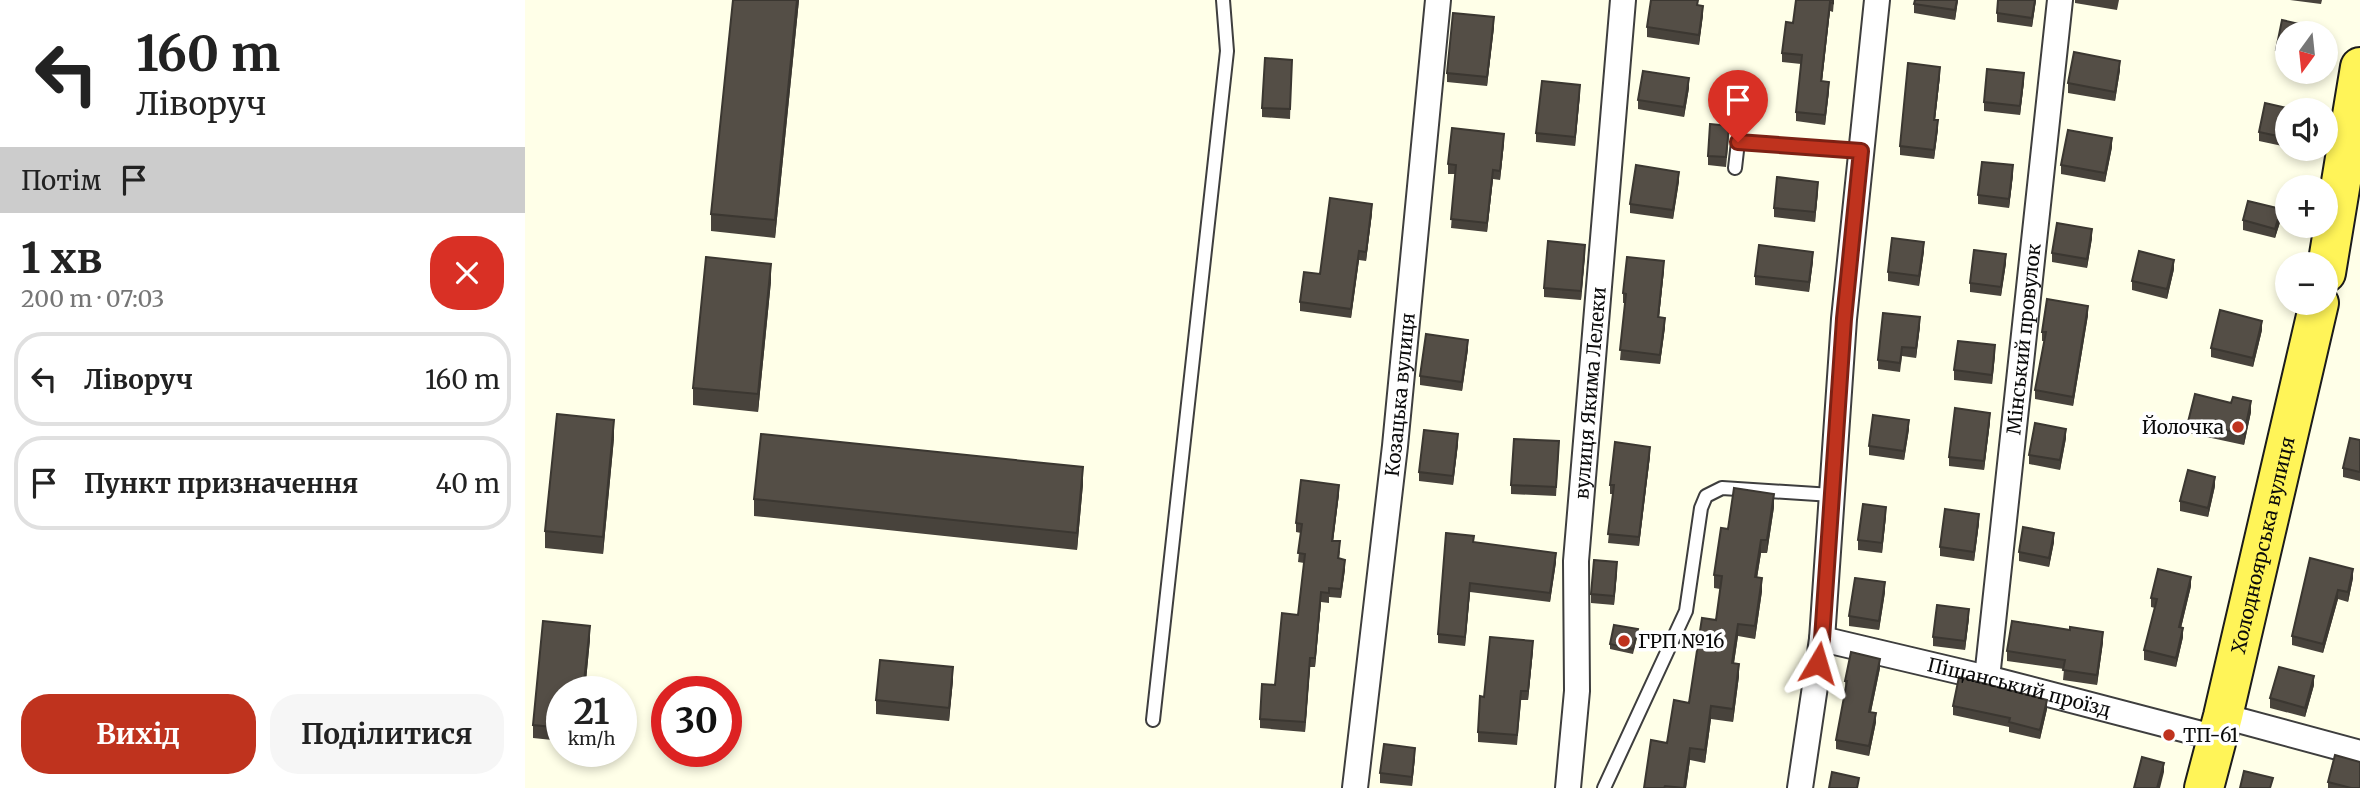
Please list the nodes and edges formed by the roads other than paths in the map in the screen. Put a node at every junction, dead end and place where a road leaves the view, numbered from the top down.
1 (1223, 0) edge
2 (1439, 0) edge
3 (1623, 0) edge
4 (1877, 0) edge
5 (2060, 0) edge
6 (2360, 67) edge
7 (1861, 151) junction
8 (1735, 167) dead end
9 (2329, 252) edge
10 (2316, 315) edge
11 (1832, 495) junction
12 (1822, 639) junction
13 (1987, 678) junction
14 (1153, 720) dead end
15 (2220, 727) junction
16 (2360, 753) edge
17 (1355, 788) edge
18 (1568, 788) edge
19 (1604, 788) edge
20 (1800, 788) edge
21 (2204, 788) edge

1 - 14 lane
2 - 17 street, Козацька вулиця
3 - 18 street, вулиця Якима Лелеки
4 - 7 street
5 - 13 street, Мінський провулок
6 - 9 main road
7 - 8 lane
7 - 11 street
10 - 15 main road, Холодноярська вулиця
11 - 12 street
11 - 19 lane
12 - 13 street, Піщанський проїзд
12 - 20 street
13 - 15 street, Піщанський проїзд
15 - 16 street, Піщанський проїзд
15 - 21 main road, Холодноярська вулиця

